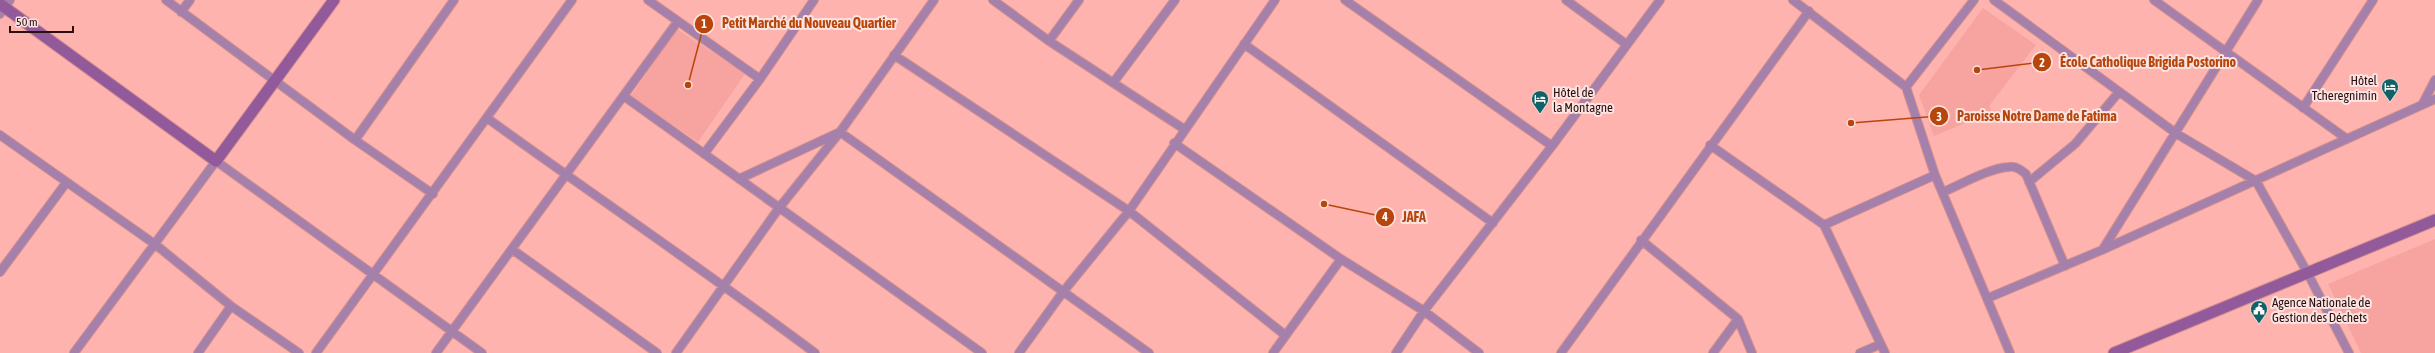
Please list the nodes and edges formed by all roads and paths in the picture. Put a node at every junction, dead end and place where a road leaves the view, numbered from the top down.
1 (166, 0) edge
2 (190, 0) edge
3 (334, 0) edge
4 (454, 0) edge
5 (572, 0) edge
6 (648, 0) edge
7 (814, 0) edge
8 (934, 0) edge
9 (993, 0) edge
10 (1079, 0) edge
11 (1175, 0) edge
12 (1274, 0) edge
13 (1345, 0) edge
14 (1566, 0) edge
15 (1660, 0) edge
16 (1793, 0) edge
17 (1974, 0) edge
18 (1994, 0) edge
19 (2154, 0) edge
20 (2258, 0) edge
21 (2373, 0) edge
22 (4, 6) edge
23 (1809, 11) junction
24 (181, 12) junction
25 (678, 21) junction
26 (1049, 41) junction
27 (1244, 44) junction
28 (1626, 44) junction
29 (2226, 54) junction
30 (894, 55) junction
31 (760, 79) junction
32 (2435, 80) edge
33 (276, 82) junction
34 (1113, 83) junction
35 (1906, 87) junction
36 (2119, 92) junction
37 (625, 97) junction
38 (2435, 99) edge
39 (2422, 105) junction
40 (2303, 108) junction
41 (487, 118) junction
42 (1184, 129) junction
43 (840, 132) junction
44 (2177, 134) junction
45 (0, 135) edge
46 (2346, 139) junction
47 (355, 140) junction
48 (1174, 143) junction
49 (1552, 146) junction
50 (1710, 146) junction
51 (704, 154) junction
52 (216, 161) junction
53 (566, 175) junction
54 (1935, 175) junction
55 (739, 178) junction
56 (2256, 181) junction
57 (2029, 182) junction
58 (66, 183) junction
59 (1943, 192) junction
60 (432, 194) junction
61 (779, 208) junction
62 (1129, 211) junction
63 (2435, 220) edge
64 (1493, 223) junction
65 (1824, 225) junction
66 (1642, 240) junction
67 (156, 245) junction
68 (513, 250) junction
69 (2102, 250) junction
70 (1341, 259) junction
71 (2065, 266) junction
72 (0, 272) edge
73 (2307, 272) junction
74 (374, 275) junction
75 (724, 285) junction
76 (1063, 292) junction
77 (1988, 298) junction
78 (231, 306) junction
79 (1424, 311) junction
80 (1738, 319) junction
81 (452, 332) junction
82 (1285, 335) junction
83 (1881, 344) junction
84 (2126, 351) edge
85 (74, 353) edge
86 (198, 353) edge
87 (299, 353) edge
88 (316, 353) edge
89 (436, 353) edge
90 (482, 353) edge
91 (657, 353) edge
92 (676, 353) edge
93 (815, 353) edge
94 (982, 353) edge
95 (1019, 353) edge
96 (1149, 353) edge
97 (1273, 353) edge
98 (1396, 353) edge
99 (1479, 353) edge
100 (1561, 353) edge
101 (1714, 353) edge
102 (1752, 353) edge
103 (1860, 353) edge
104 (1885, 353) edge
105 (2010, 353) edge
106 (2114, 353) edge
107 (2349, 353) edge

1 - 24 street
2 - 24 street
3 - 33 street
4 - 47 street
5 - 41 street
6 - 25 street
7 - 31 street
8 - 30 street
9 - 26 street
10 - 26 street
11 - 34 street
12 - 27 street
13 - 49 street
14 - 28 street
15 - 28 street
16 - 23 street
17 - 35 street
18 - 36 street
19 - 29 street
20 - 29 street
21 - 40 street
22 - 52 street
23 - 35 street
23 - 50 street
24 - 33 street
25 - 31 street
25 - 37 street
26 - 34 street
27 - 42 street
27 - 64 street
28 - 49 street
29 - 40 street
29 - 44 street
30 - 43 street
30 - 62 street
31 - 51 street
32 - 39 street
33 - 47 street
33 - 52 street
34 - 42 street
35 - 54 street
36 - 44 street
36 - 57 street
37 - 51 street
37 - 53 street
38 - 39 street
39 - 46 street
40 - 46 street
41 - 53 street
41 - 60 street
42 - 48 street
43 - 55 street
43 - 61 street
43 - 76 street
44 - 56 street
44 - 69 street
45 - 58 street
46 - 56 street
47 - 60 street
48 - 62 street
48 - 70 street
49 - 64 street
50 - 65 street
50 - 66 street
51 - 55 street
52 - 67 street
52 - 74 street
53 - 68 street
53 - 75 street
54 - 59 street
54 - 65 street
55 - 61 street
56 - 69 street
56 - 73 street
57 - 59 street
57 - 71 street
58 - 67 street
58 - 72 street
59 - 77 street
60 - 74 street
61 - 75 street
61 - 94 street
62 - 76 street
62 - 82 street
63 - 73 street
64 - 79 street
65 - 83 street
66 - 80 street
66 - 100 street
67 - 78 street
67 - 85 street
68 - 81 street
68 - 91 street
69 - 71 street
70 - 79 street
70 - 82 street
71 - 77 street
73 - 84 street
73 - 107 street
74 - 81 street
74 - 88 street
75 - 92 street
75 - 93 street
76 - 95 street
76 - 96 street
77 - 105 street
78 - 86 street
78 - 87 street
79 - 98 street
79 - 99 street
80 - 101 street
80 - 102 street
81 - 89 street
81 - 90 street
82 - 97 street
83 - 103 street
83 - 104 street
84 - 106 street

